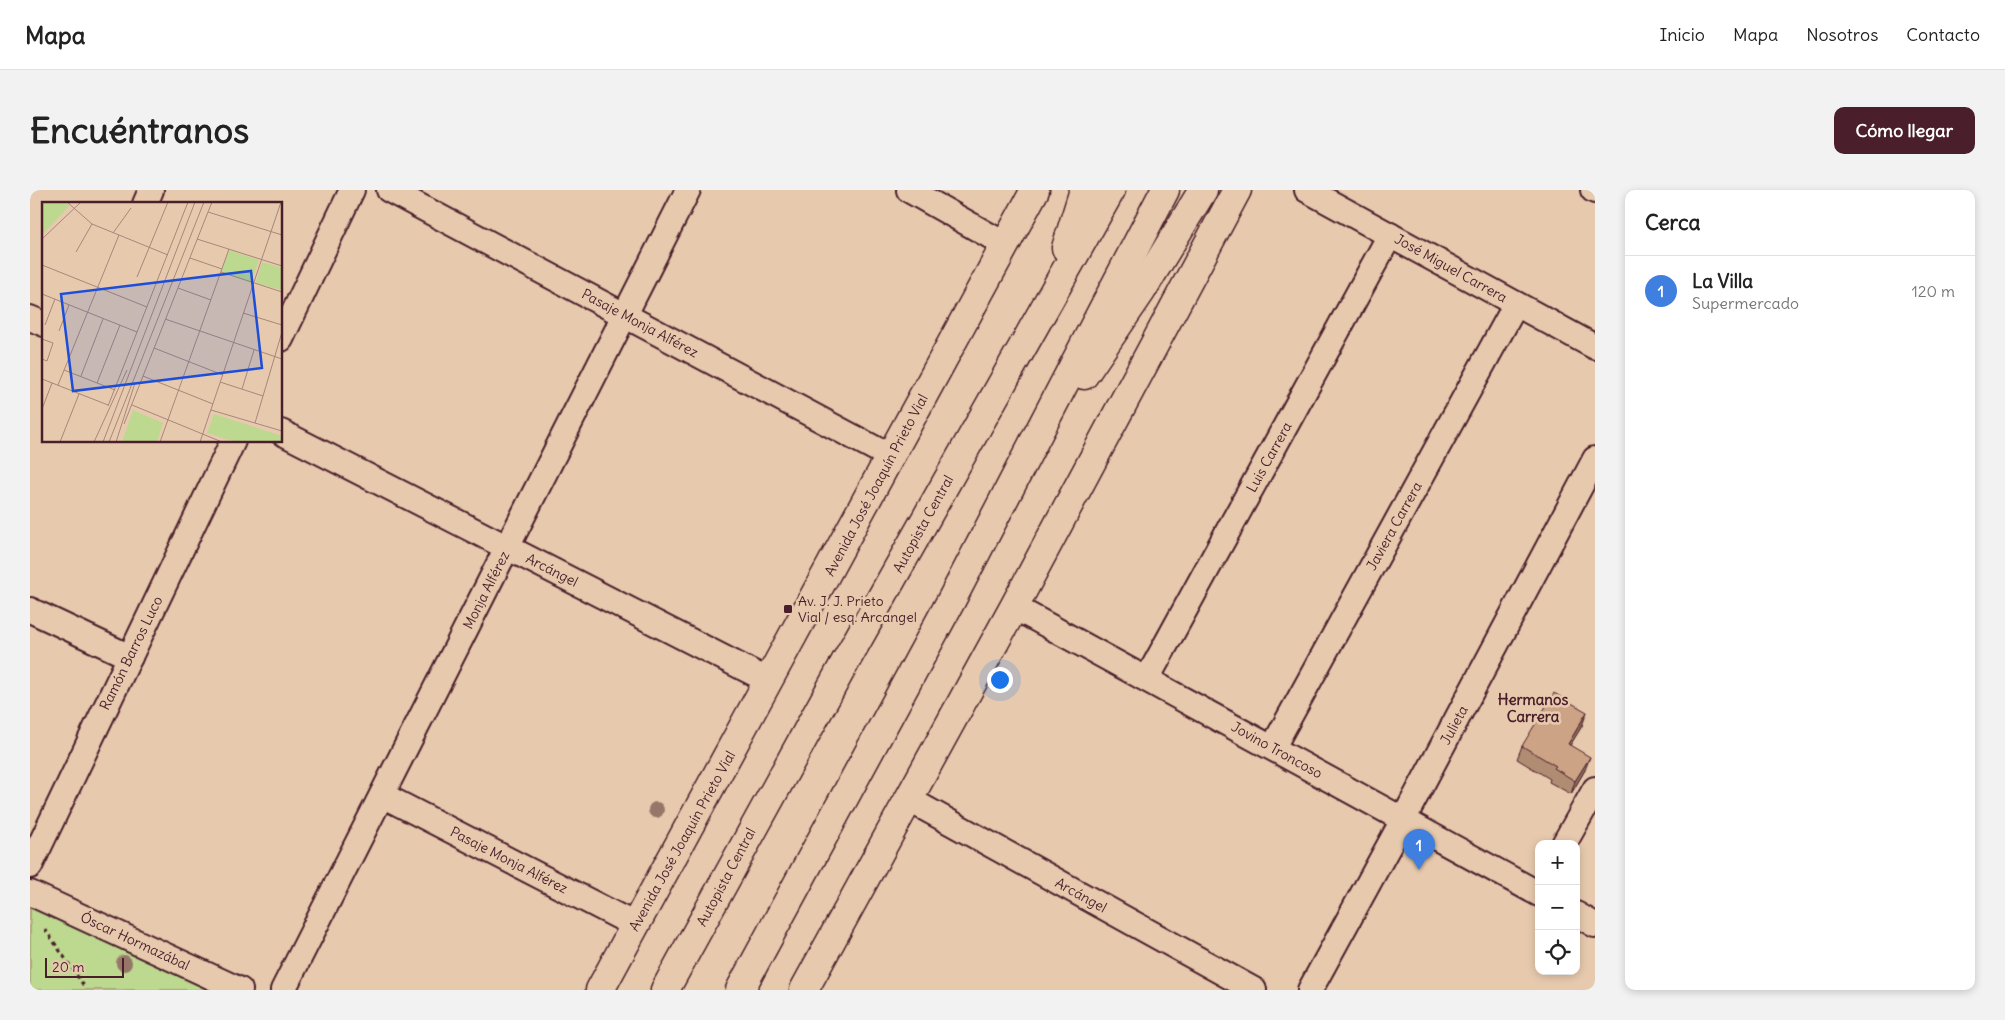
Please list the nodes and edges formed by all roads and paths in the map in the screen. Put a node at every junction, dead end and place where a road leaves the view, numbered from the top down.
1 (151, 190) edge
2 (352, 190) edge
3 (389, 190) edge
4 (688, 190) edge
5 (909, 190) edge
6 (1035, 190) edge
7 (1084, 190) edge
8 (1111, 190) edge
9 (1165, 190) edge
10 (1203, 190) edge
11 (1237, 190) edge
12 (1307, 190) edge
13 (146, 202) edge
14 (1390, 235) junction
15 (1006, 245) junction
16 (1051, 298) junction
17 (1516, 304) junction
18 (625, 314) junction
19 (30, 318) edge
20 (42, 323) edge
21 (282, 337) edge
22 (1595, 347) edge
23 (282, 433) edge
24 (233, 442) edge
25 (1033, 442) junction
26 (890, 457) junction
27 (1595, 459) edge
28 (507, 548) junction
29 (1014, 607) junction
30 (30, 610) edge
31 (130, 657) junction
32 (1147, 679) junction
33 (769, 681) junction
34 (1273, 747) junction
35 (1595, 789) edge
36 (382, 795) junction
37 (908, 799) junction
38 (1403, 820) junction
39 (1566, 840) edge
40 (30, 866) edge
41 (1535, 890) edge
42 (30, 893) edge
43 (1580, 916) edge
44 (1595, 925) edge
45 (636, 926) junction
46 (45, 929) dead end
47 (84, 986) dead end
48 (240, 990) edge
49 (283, 990) edge
50 (600, 990) edge
51 (665, 990) edge
52 (740, 990) edge
53 (804, 990) edge
54 (1254, 990) edge
55 (1310, 990) edge

1 - 13 street
2 - 21 street
3 - 18 street, Pasaje Monja Alférez
4 - 18 street, Monja Alférez
5 - 15 street
6 - 15 main road, Avenida José Joaquín Prieto Vial
7 - 16 main road
8 - 16 main road, Autopista Central
9 - 25 main road
10 - 25 main road
11 - 29 main road
12 - 14 street, José Miguel Carrera
14 - 17 street, José Miguel Carrera
14 - 32 street, Luis Carrera
15 - 26 main road, Avenida José Joaquín Prieto Vial
16 - 51 main road, Autopista Central
17 - 22 street, José Miguel Carrera
17 - 34 street, Javiera Carrera
18 - 26 street, Pasaje Monja Alférez
18 - 28 street, Monja Alférez
19 - 20 street
23 - 28 street, Arcángel
24 - 31 street, Ramón Barros Luco
25 - 52 main road
26 - 33 main road, Avenida José Joaquín Prieto Vial
27 - 38 street, Julieta
28 - 33 street, Arcángel
28 - 36 street, Monja Alférez
29 - 32 street, Jovino Troncoso
29 - 37 main road
30 - 31 street
31 - 40 street, Ramón Barros Luco
32 - 34 street, Jovino Troncoso
33 - 45 main road, Avenida José Joaquín Prieto Vial
34 - 38 street, Jovino Troncoso
35 - 39 street
36 - 45 street, Pasaje Monja Alférez
36 - 49 street, Monja Alférez
37 - 53 main road
37 - 54 street, Arcángel
38 - 41 street, Jovino Troncoso
38 - 55 street, Julieta
42 - 48 street, Óscar Hormazábal
43 - 44 street
45 - 50 main road, Avenida José Joaquín Prieto Vial
46 - 47 path

